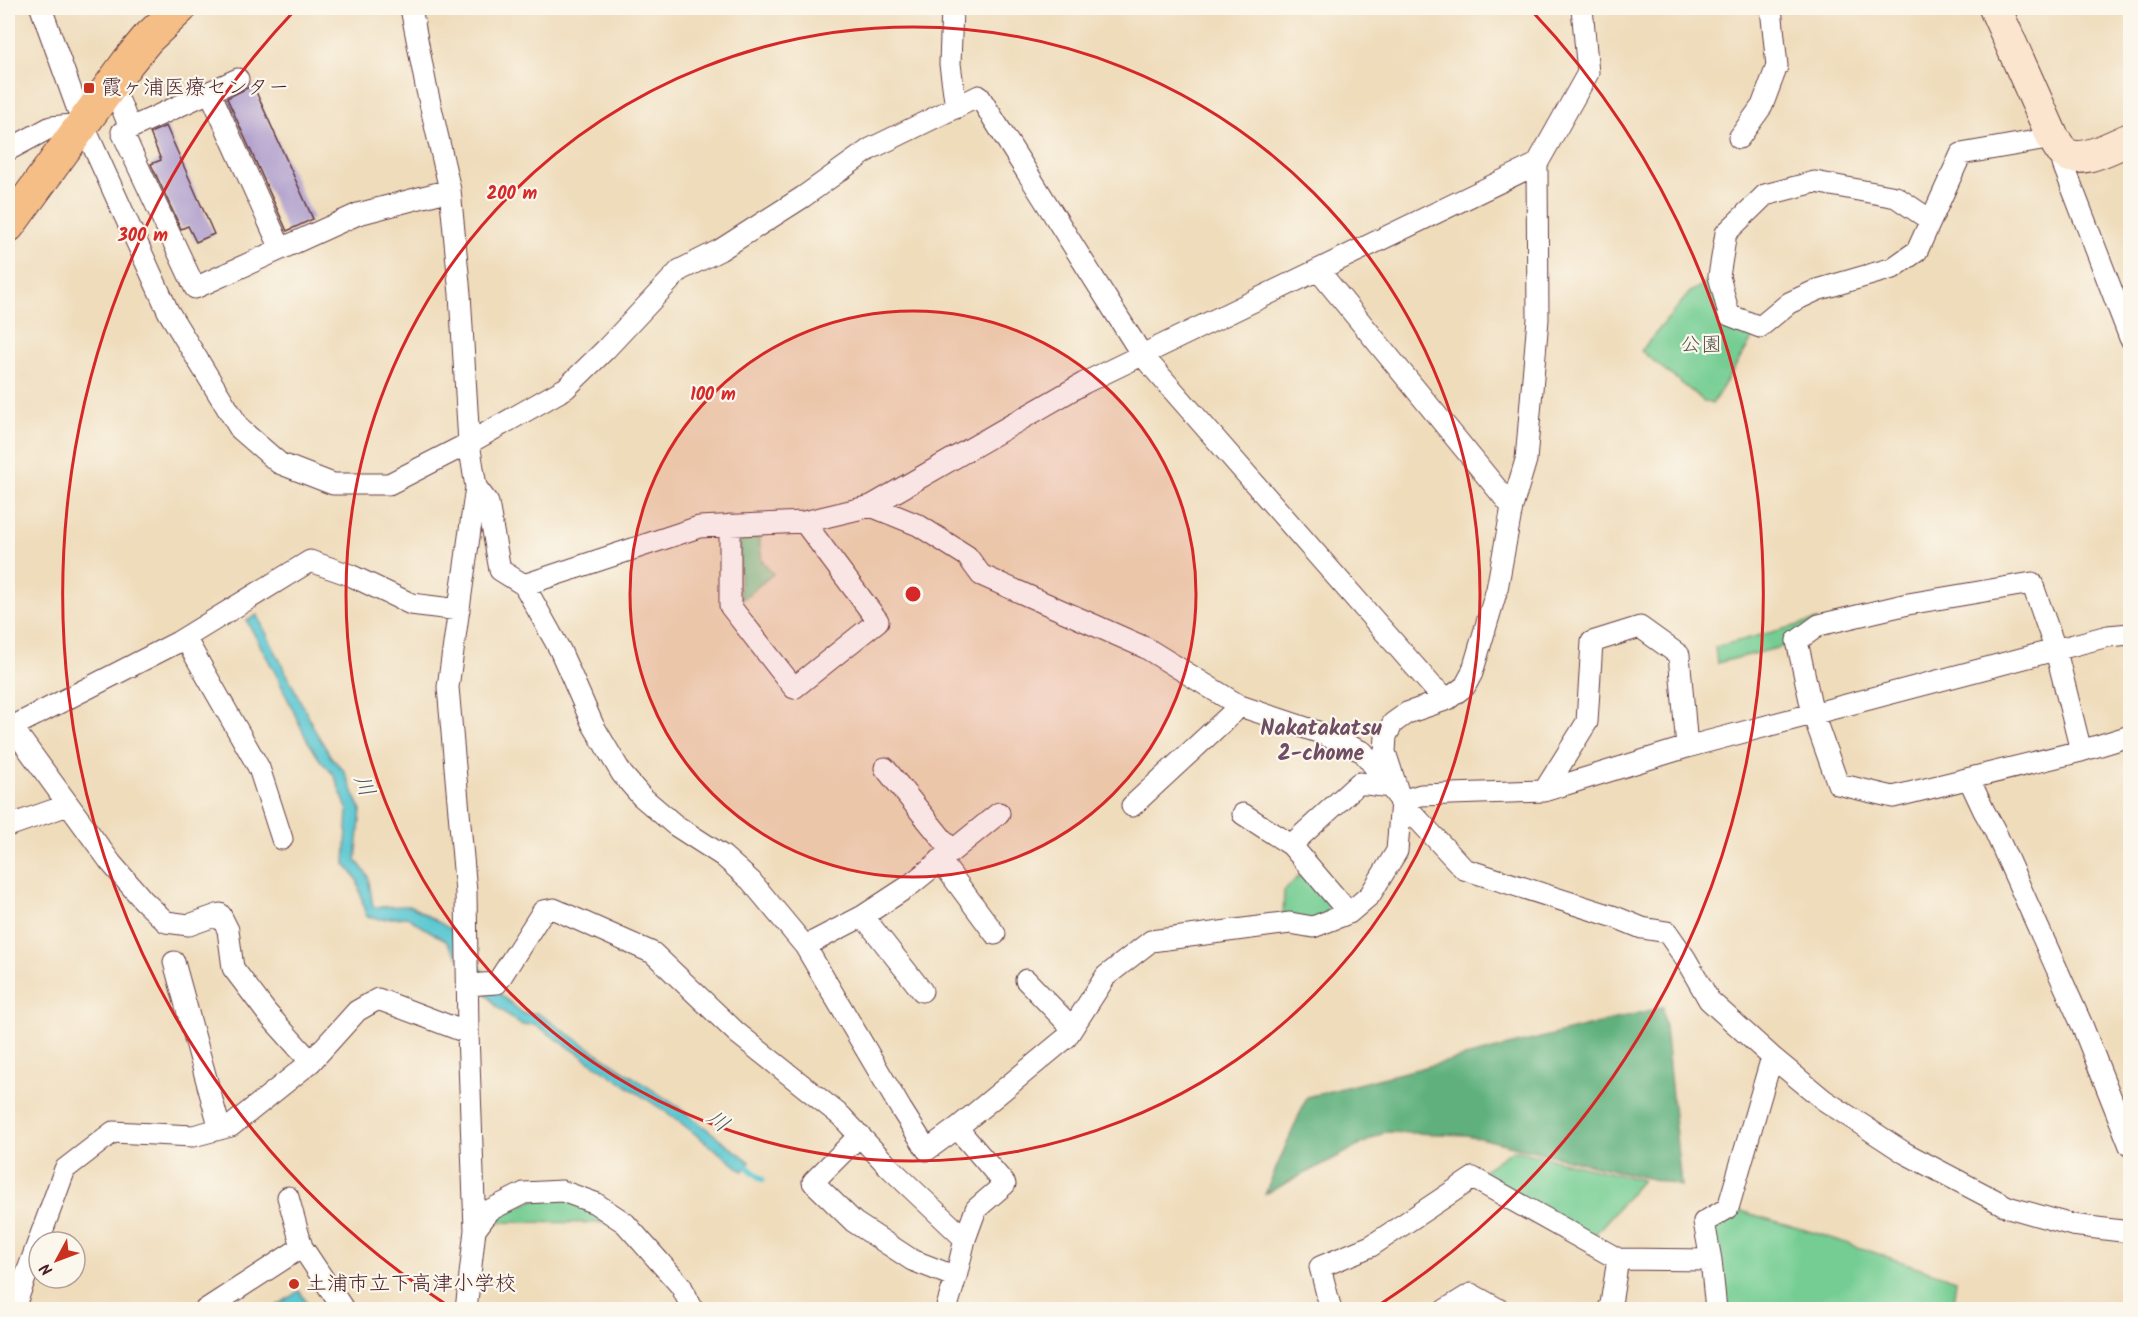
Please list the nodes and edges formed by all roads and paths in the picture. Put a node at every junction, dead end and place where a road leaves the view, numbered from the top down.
1 (41, 8) edge
2 (180, 8) edge
3 (411, 8) edge
4 (952, 8) edge
5 (1582, 8) edge
6 (1771, 8) edge
7 (1995, 8) edge
8 (238, 79) dead end
9 (210, 92) junction
10 (105, 93) junction
11 (956, 108) junction
12 (83, 124) junction
13 (130, 129) junction
14 (1739, 138) dead end
15 (2130, 138) edge
16 (2060, 146) junction
17 (8, 150) edge
18 (1537, 164) junction
19 (450, 190) junction
20 (1930, 220) junction
21 (8, 226) edge
22 (281, 249) junction
23 (1318, 270) junction
24 (2130, 338) edge
25 (1142, 355) junction
26 (469, 443) junction
27 (476, 487) junction
28 (872, 506) junction
29 (1512, 507) junction
30 (804, 522) junction
31 (729, 525) junction
32 (524, 585) junction
33 (459, 610) junction
34 (2130, 634) edge
35 (185, 638) junction
36 (2056, 651) junction
37 (1448, 699) junction
38 (1240, 706) junction
39 (1813, 714) junction
40 (10, 728) edge
41 (2130, 735) edge
42 (1687, 747) junction
43 (2081, 751) junction
44 (885, 768) dead end
45 (1969, 779) junction
46 (1544, 791) junction
47 (1396, 794) junction
48 (68, 805) junction
49 (1132, 806) dead end
50 (999, 813) dead end
51 (1243, 814) dead end
52 (8, 826) edge
53 (282, 839) dead end
54 (1291, 845) junction
55 (946, 856) junction
56 (1348, 913) junction
57 (863, 916) junction
58 (995, 934) dead end
59 (805, 946) junction
60 (174, 962) dead end
61 (1026, 980) dead end
62 (467, 985) junction
63 (922, 991) dead end
64 (1072, 1028) junction
65 (468, 1033) junction
66 (1772, 1057) junction
67 (311, 1062) junction
68 (957, 1128) junction
69 (220, 1129) junction
70 (860, 1135) junction
71 (2130, 1146) edge
72 (288, 1197) dead end
73 (475, 1230) junction
74 (2130, 1232) edge
75 (965, 1239) junction
76 (302, 1247) junction
77 (1618, 1260) junction
78 (1711, 1260) junction
79 (957, 1277) junction
80 (10, 1310) edge
81 (205, 1310) edge
82 (344, 1310) edge
83 (466, 1310) edge
84 (693, 1310) edge
85 (946, 1310) edge
86 (1331, 1310) edge
87 (1445, 1310) edge
88 (1500, 1310) edge
89 (1608, 1310) edge
90 (1716, 1310) edge

1 - 12 street
2 - 10 highway
3 - 19 street
4 - 11 street
5 - 18 street
6 - 14 street
7 - 16 street
8 - 9 street
9 - 13 street
9 - 22 street
10 - 12 highway
10 - 13 street
11 - 25 street
11 - 26 street
12 - 17 street
12 - 21 highway
12 - 26 street
13 - 22 street
15 - 16 street
16 - 20 street
16 - 24 street
18 - 23 street
18 - 29 street
19 - 22 street
19 - 26 street
20 - 20 street
23 - 25 street
23 - 29 street
25 - 28 street
25 - 37 street
26 - 27 street
27 - 32 street
27 - 33 street
28 - 30 street
28 - 38 street
29 - 37 street
30 - 31 street
30 - 31 street
31 - 32 street
32 - 59 street
33 - 35 street
33 - 62 street
34 - 36 street
35 - 40 street
35 - 53 street
36 - 39 street
36 - 39 street
36 - 43 street
37 - 47 street
38 - 47 street
38 - 49 street
39 - 42 street
39 - 45 street
40 - 48 street
41 - 43 street
42 - 46 street
42 - 46 street
43 - 45 street
44 - 55 street
45 - 71 street
46 - 47 street
47 - 54 street
47 - 56 street
47 - 66 street
48 - 52 street
48 - 67 street
50 - 55 street
51 - 54 street
54 - 56 street
55 - 57 street
55 - 58 street
56 - 64 street
57 - 59 street
57 - 63 street
59 - 68 street
60 - 69 street
61 - 64 street
62 - 65 street
62 - 70 street
64 - 68 street
65 - 67 street
65 - 73 street
66 - 74 street
66 - 78 street
67 - 69 street
68 - 75 street
69 - 80 street
70 - 75 street
70 - 79 street
72 - 76 street
73 - 83 street
73 - 84 street
75 - 79 street
76 - 81 street
76 - 82 street
77 - 78 street
77 - 86 street
77 - 89 street
78 - 90 street
79 - 85 street
87 - 88 street

